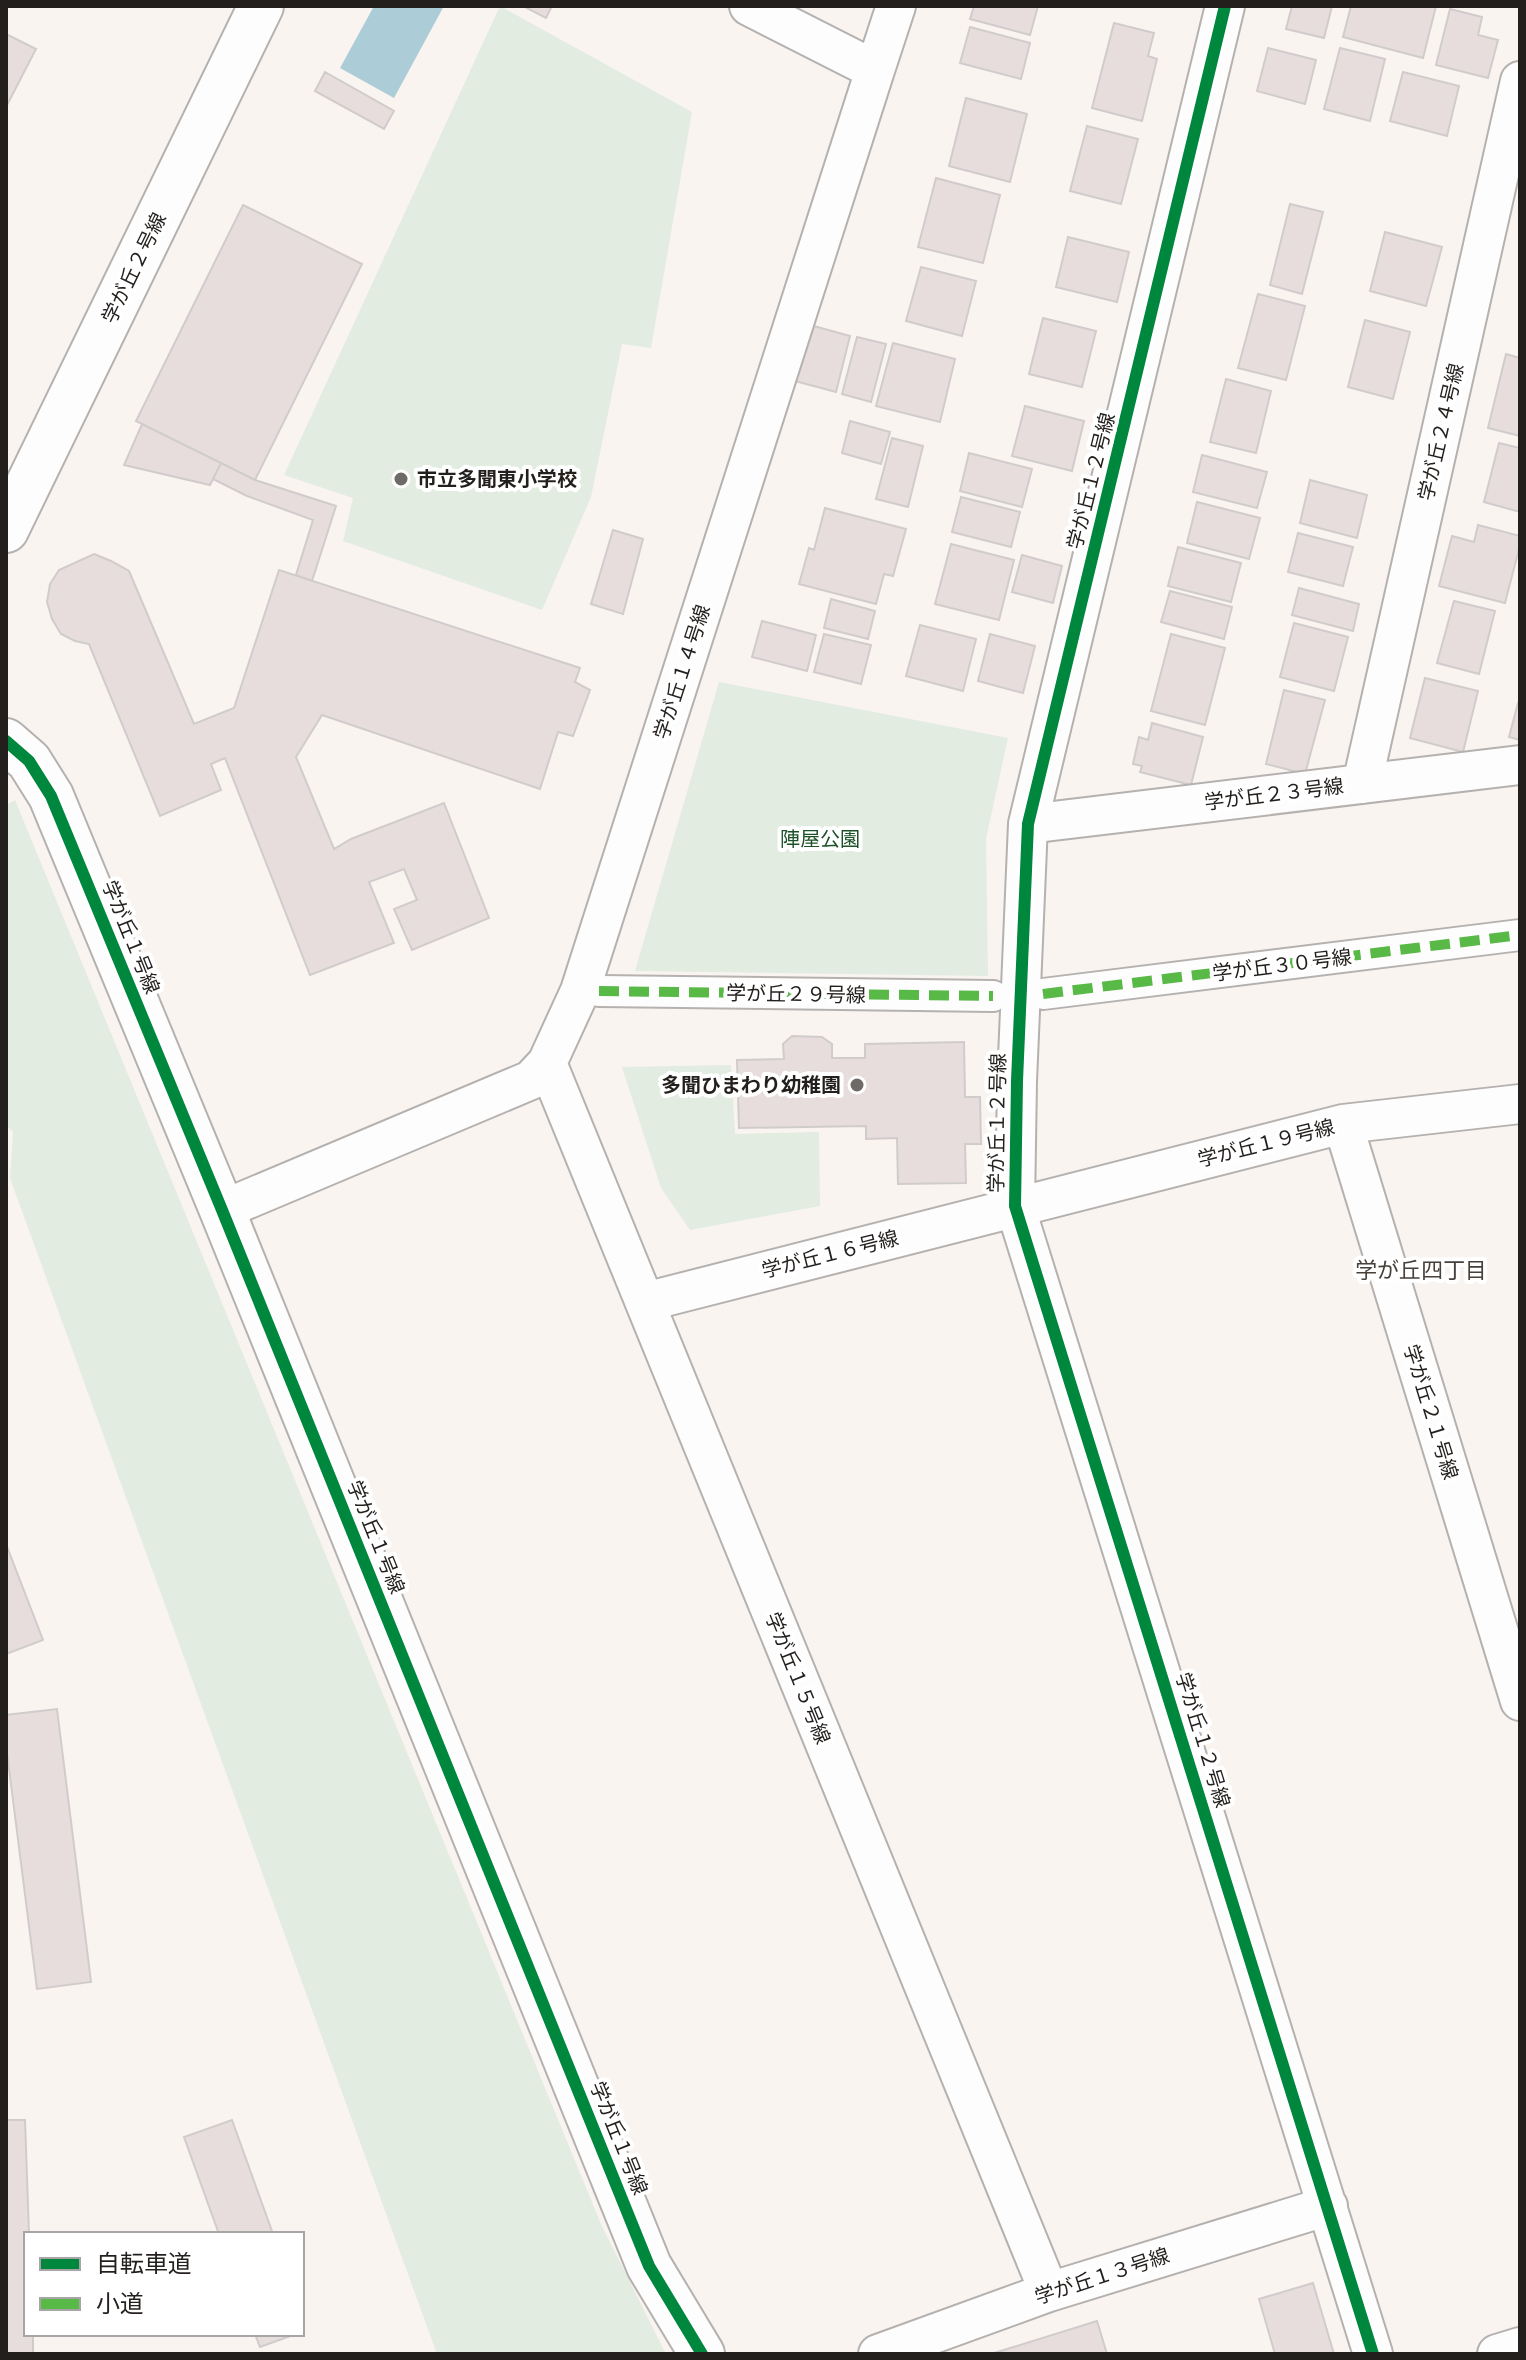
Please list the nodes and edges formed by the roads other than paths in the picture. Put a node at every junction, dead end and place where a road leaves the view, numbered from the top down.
1 (261, 6) edge
2 (749, 6) edge
3 (896, 6) edge
4 (1225, 6) edge
5 (875, 70) junction
6 (1520, 81) edge
7 (6, 530) edge
8 (6, 741) edge
9 (1520, 765) edge
10 (1362, 784) junction
11 (1028, 824) junction
12 (1520, 935) edge
13 (599, 991) dead end
14 (1043, 994) dead end
15 (993, 996) dead end
16 (547, 1063) junction
17 (1520, 1104) edge
18 (1343, 1124) junction
19 (1015, 1206) junction
20 (222, 1210) junction
21 (645, 1302) junction
22 (1520, 1701) edge
23 (1328, 2206) junction
24 (1049, 2292) junction
25 (1520, 2347) edge
26 (702, 2354) edge
27 (878, 2354) edge
28 (1373, 2354) edge
29 (1497, 2354) edge

1 - 7 street, 学が丘２号線
2 - 5 street
3 - 5 street, 学が丘１４号線
4 - 11 street, 学が丘１２号線
5 - 16 street, 学が丘１４号線
6 - 10 street, 学が丘２４号線
8 - 20 street, 学が丘１号線
9 - 10 street, 学が丘２３号線
10 - 11 street, 学が丘２３号線
11 - 19 street, 学が丘１２号線
12 - 14 street, 学が丘３０号線
13 - 15 street, 学が丘２９号線
16 - 20 street, 学が丘１４号線
16 - 21 street, 学が丘１５号線
17 - 18 street, 学が丘１９号線
18 - 19 street, 学が丘１９号線
18 - 22 street, 学が丘２１号線
19 - 21 street, 学が丘１６号線
19 - 23 street, 学が丘１２号線
20 - 26 street, 学が丘１号線
21 - 24 street, 学が丘１５号線
23 - 24 street, 学が丘１３号線
23 - 28 street, 学が丘１２号線
24 - 27 street, 学が丘１３号線
25 - 29 street

